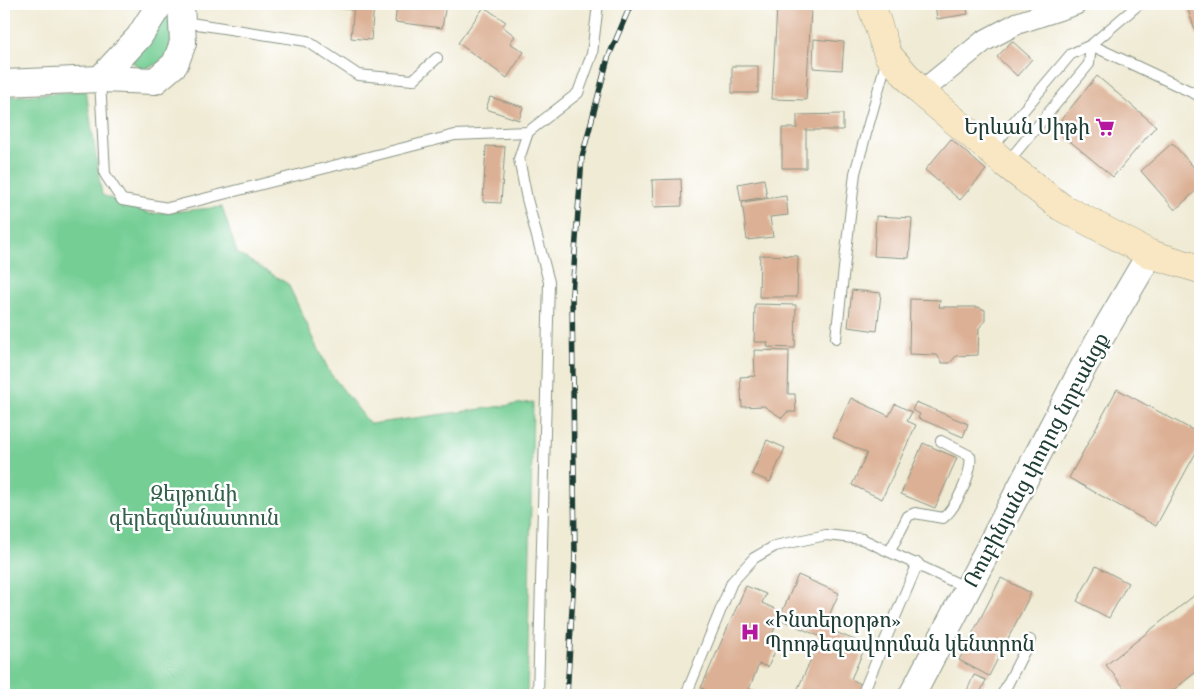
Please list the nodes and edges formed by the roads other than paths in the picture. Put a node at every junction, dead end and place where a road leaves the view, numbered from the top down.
1 (160, 4) edge
2 (598, 4) edge
3 (871, 4) edge
4 (1076, 4) edge
5 (1139, 4) edge
6 (182, 13) edge
7 (1091, 45) junction
8 (888, 55) junction
9 (437, 58) dead end
10 (100, 79) junction
11 (4, 83) edge
12 (921, 92) junction
13 (1200, 96) edge
14 (528, 132) junction
15 (998, 157) junction
16 (1150, 254) junction
17 (1200, 269) edge
18 (836, 338) dead end
19 (941, 442) dead end
20 (890, 550) junction
21 (918, 563) junction
22 (968, 588) junction
23 (1030, 640) dead end
24 (538, 695) edge
25 (686, 695) edge
26 (862, 695) edge
27 (912, 695) edge
28 (1002, 695) edge

1 - 10 street
2 - 14 lane
3 - 8 main road
4 - 12 street
5 - 7 lane
6 - 9 lane
6 - 10 street
7 - 13 lane
7 - 15 lane
7 - 15 lane
8 - 12 main road
8 - 18 lane
10 - 11 street
10 - 14 lane
12 - 15 main road
14 - 24 lane
15 - 16 main road
16 - 17 main road
16 - 22 street, Ռուբինյանց փողոց նրբանցք
19 - 20 lane
20 - 21 lane
20 - 25 lane
21 - 22 lane
21 - 26 lane
22 - 27 street, Ռուբինյանց փողոց նրբանցք
23 - 28 lane

